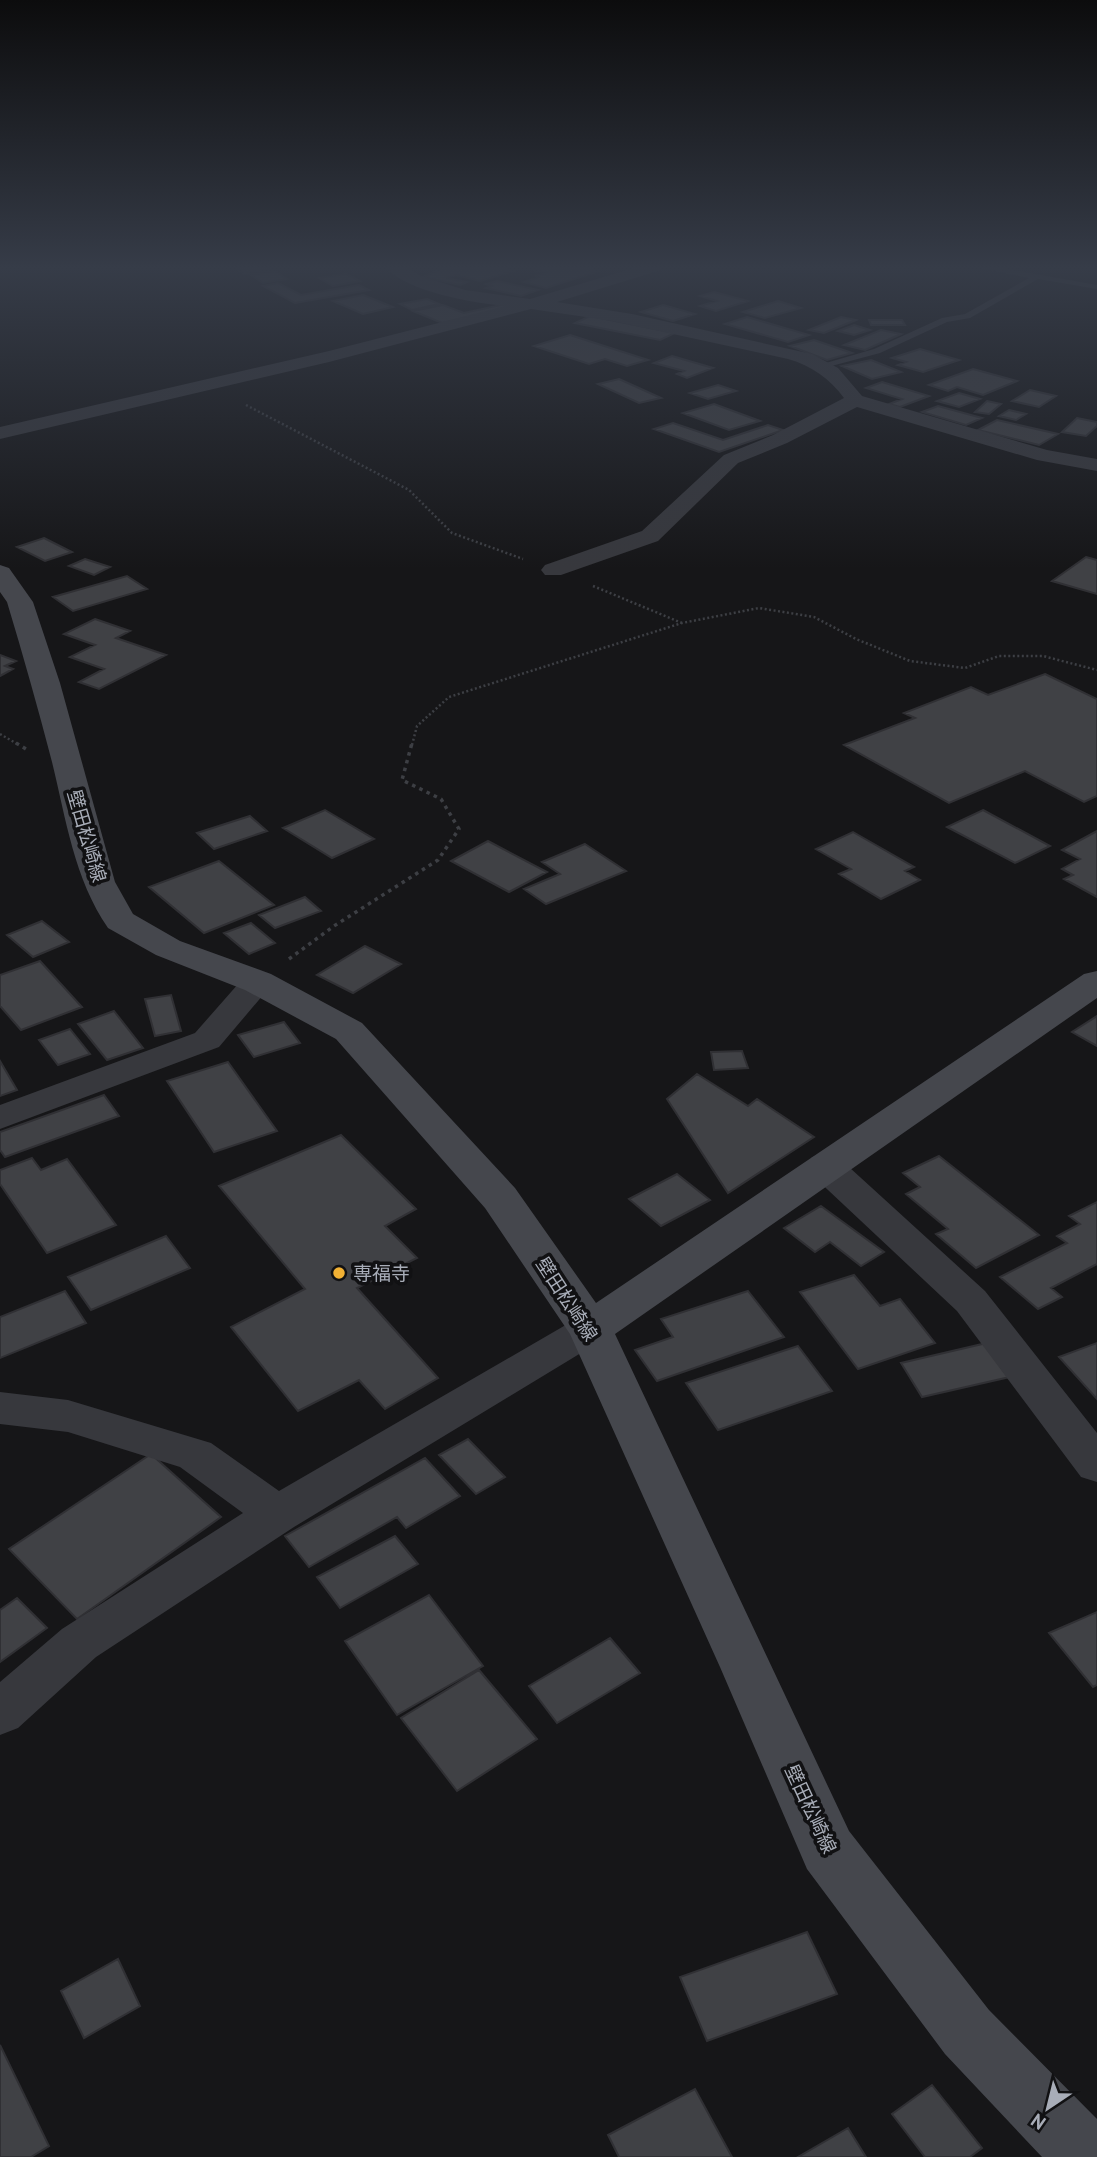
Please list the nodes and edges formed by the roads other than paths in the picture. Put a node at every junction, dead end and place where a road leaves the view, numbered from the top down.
1 (280, 368) edge
2 (827, 368) edge
3 (855, 400) junction
4 (0, 433) edge
5 (1097, 465) edge
6 (553, 570) road end
7 (0, 573) edge
8 (258, 982) junction
9 (1097, 982) edge
10 (0, 1118) edge
11 (825, 1166) junction
12 (590, 1329) junction
13 (0, 1408) edge
14 (1097, 1465) edge
15 (278, 1514) junction
16 (0, 1713) edge
17 (1088, 2157) edge

1 - 4 street
2 - 3 street
3 - 5 street
3 - 6 street
7 - 8 main road, 壁田松崎線
8 - 10 street
8 - 12 main road, 壁田松崎線
9 - 11 main road
11 - 12 main road
11 - 14 street
12 - 15 street
12 - 17 main road, 壁田松崎線
13 - 15 street
15 - 16 street

